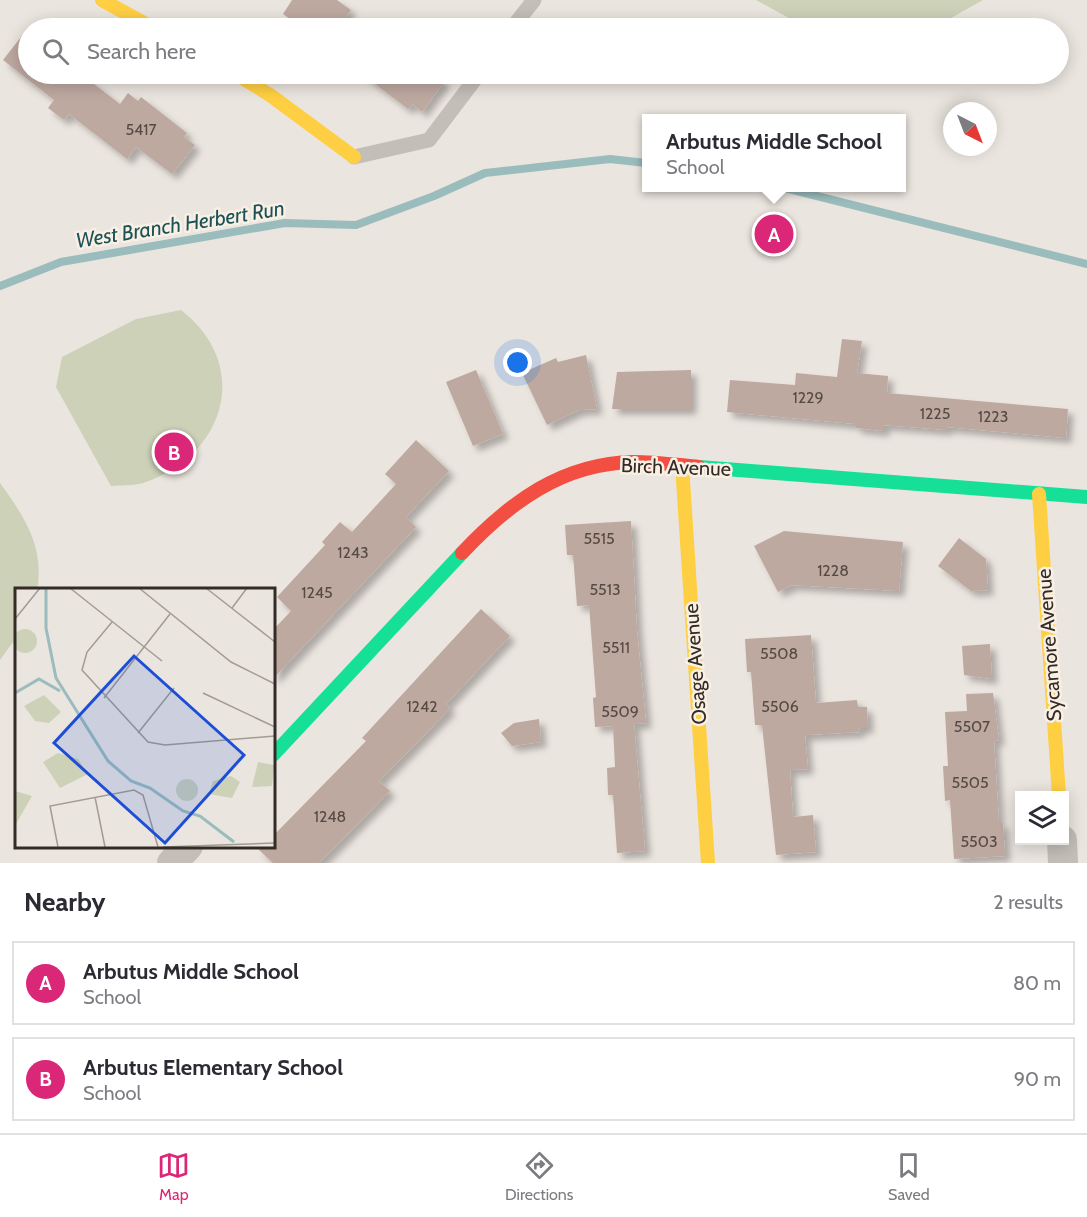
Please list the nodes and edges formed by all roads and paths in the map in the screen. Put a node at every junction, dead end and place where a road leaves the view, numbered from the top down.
1 (102, 0) edge
2 (534, 0) edge
3 (135, 18) edge
4 (520, 18) edge
5 (252, 84) edge
6 (471, 84) edge
7 (354, 157) joint
8 (682, 465) junction
9 (1039, 494) junction
10 (1087, 497) edge
11 (274, 754) edge
12 (1059, 791) edge
13 (1062, 845) edge
14 (186, 848) edge
15 (172, 863) edge
16 (708, 863) edge
17 (1064, 863) edge

1 - 3 street
2 - 4 lane
5 - 7 street
6 - 7 lane
8 - 9 street, Birch Avenue
8 - 11 street, Birch Avenue
8 - 16 street, Osage Avenue
9 - 10 street, Birch Avenue
9 - 12 street, Sycamore Avenue
13 - 17 street
14 - 15 street

